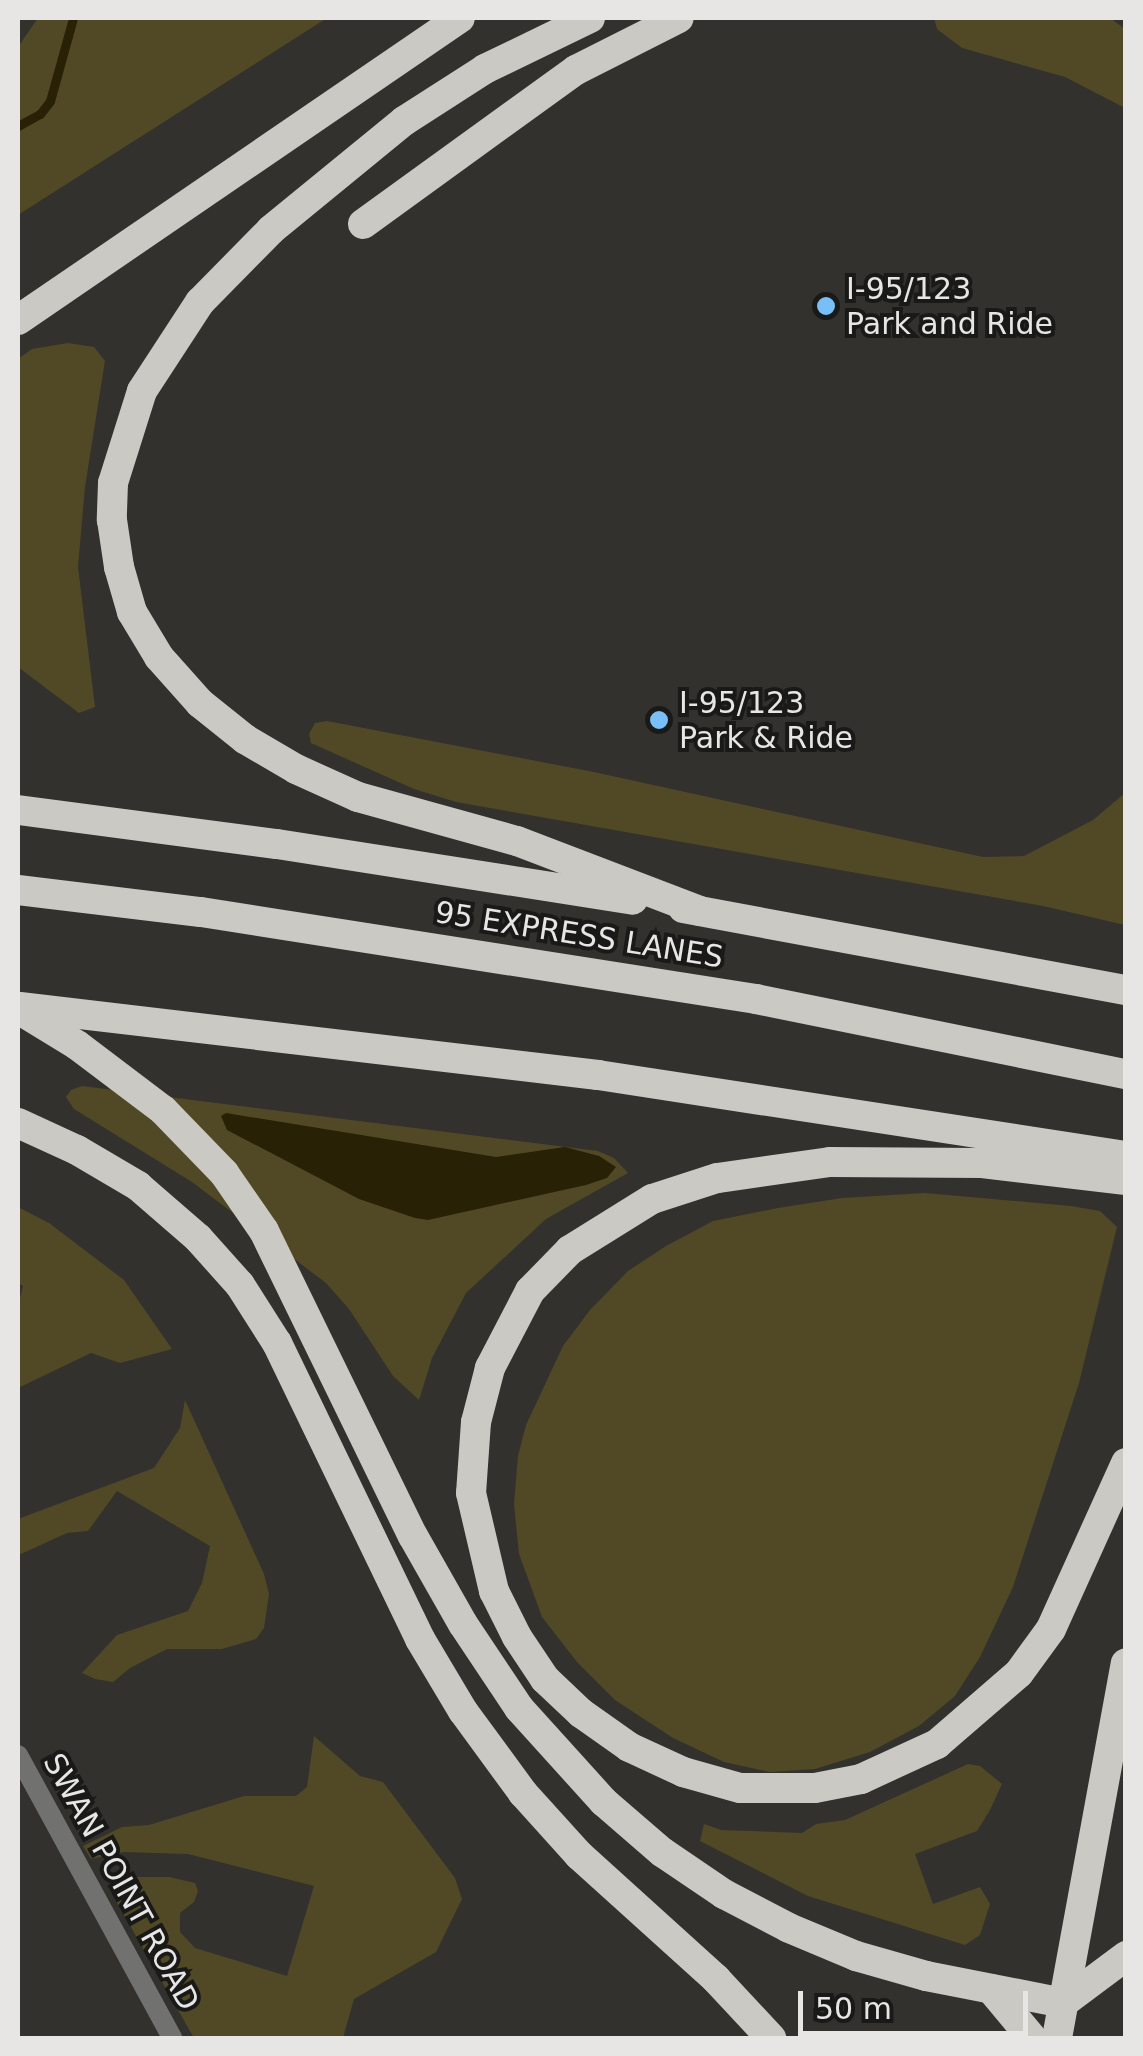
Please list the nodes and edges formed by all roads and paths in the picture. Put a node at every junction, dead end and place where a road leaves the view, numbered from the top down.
1 (460, 18) edge
2 (590, 18) edge
3 (679, 18) edge
4 (363, 224) dead end
5 (18, 320) edge
6 (18, 810) edge
7 (18, 890) edge
8 (700, 911) junction
9 (1126, 990) edge
10 (18, 1008) edge
11 (1126, 1074) edge
12 (18, 1123) edge
13 (1126, 1156) edge
14 (1126, 1180) edge
15 (1126, 1464) edge
16 (1126, 1663) edge
17 (18, 1755) edge
18 (1126, 1956) edge
19 (991, 1989) junction
20 (1064, 2003) junction
21 (172, 2038) edge
22 (772, 2038) edge
23 (1032, 2038) edge
24 (1057, 2038) edge

1 - 5 highway
2 - 8 highway
3 - 4 highway
6 - 8 highway
7 - 11 highway, 95 EXPRESS LANES
8 - 9 highway
10 - 13 highway
10 - 19 highway
12 - 22 highway
14 - 15 highway
16 - 20 highway
17 - 21 street, SWAN POINT ROAD
18 - 20 highway
19 - 20 highway
19 - 23 highway
20 - 24 highway

